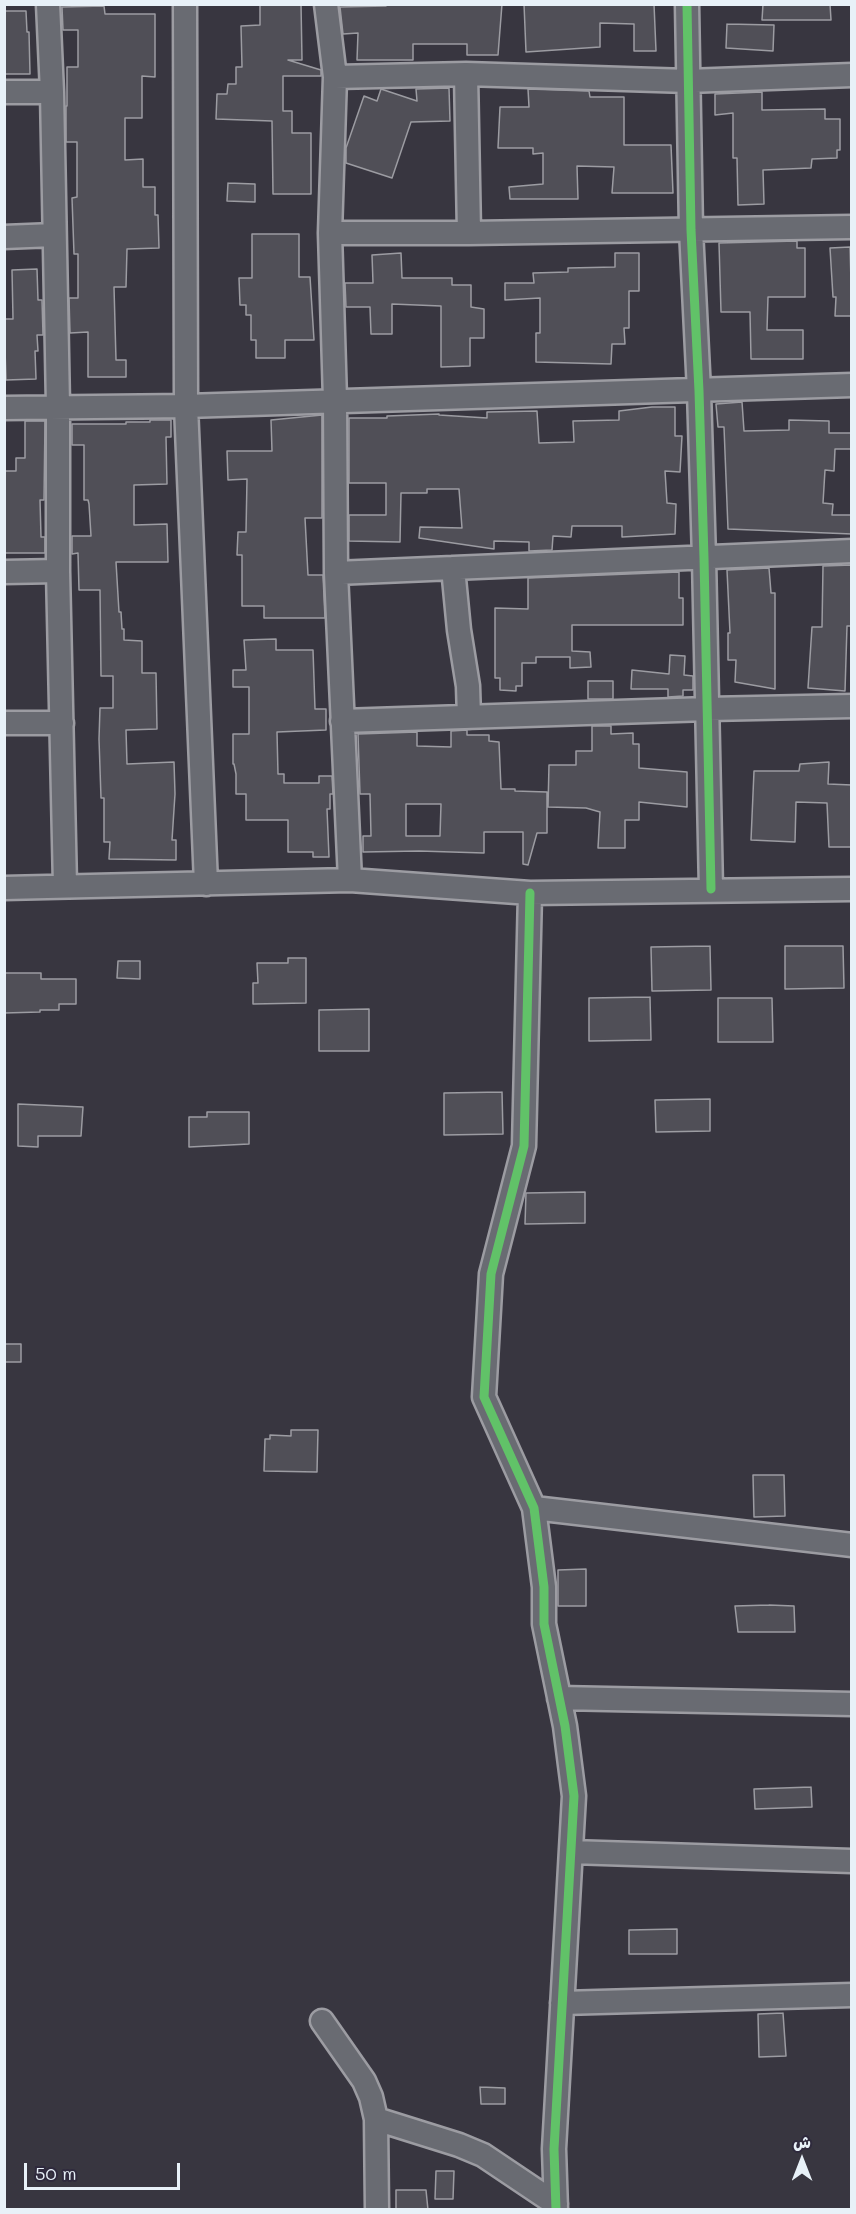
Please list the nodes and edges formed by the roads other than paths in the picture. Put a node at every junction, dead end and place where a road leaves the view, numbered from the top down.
1 (48, 4) edge
2 (185, 4) edge
3 (326, 4) edge
4 (687, 4) edge
5 (466, 74) junction
6 (852, 75) edge
7 (335, 77) junction
8 (688, 81) junction
9 (4, 92) edge
10 (52, 93) junction
11 (852, 227) edge
12 (691, 230) junction
13 (330, 233) junction
14 (469, 233) junction
15 (54, 235) junction
16 (4, 237) edge
17 (852, 385) edge
18 (699, 391) junction
19 (335, 400) junction
20 (58, 406) junction
21 (186, 406) junction
22 (4, 408) edge
23 (852, 551) edge
24 (704, 558) junction
25 (453, 568) junction
26 (58, 571) junction
27 (4, 572) edge
28 (336, 573) junction
29 (852, 706) edge
30 (708, 709) junction
31 (469, 717) junction
32 (342, 721) junction
33 (4, 723) edge
34 (62, 723) junction
35 (350, 880) junction
36 (206, 884) junction
37 (65, 886) junction
38 (4, 888) edge
39 (711, 889) junction
40 (852, 889) edge
41 (530, 893) junction
42 (534, 1508) junction
43 (852, 1545) edge
44 (559, 1698) junction
45 (852, 1704) edge
46 (571, 1852) junction
47 (852, 1861) edge
48 (852, 1995) edge
49 (562, 2002) junction
50 (322, 2021) dead end
51 (376, 2119) junction
52 (556, 2207) edge
53 (377, 2210) edge

1 - 10 street
2 - 21 street
3 - 7 street
4 - 8 street
5 - 7 street
5 - 8 street
5 - 14 street
6 - 8 street
7 - 13 street
8 - 12 street
9 - 10 street
10 - 15 street
11 - 12 street
12 - 14 street
12 - 18 street
13 - 14 street
13 - 19 street
15 - 16 street
15 - 20 street
17 - 18 street
18 - 19 street
18 - 24 street
19 - 21 street
19 - 28 street
20 - 21 street
20 - 22 street
20 - 26 street
21 - 36 street
23 - 24 street
24 - 25 street
24 - 30 street
25 - 28 street
25 - 31 street
26 - 27 street
26 - 34 street
28 - 32 street
29 - 30 street
30 - 31 street
30 - 39 street
31 - 32 street
32 - 35 street
33 - 34 street
34 - 37 street
35 - 36 street
35 - 41 street
36 - 37 street
37 - 38 street
39 - 40 street
39 - 41 street
41 - 42 street
42 - 43 street
42 - 44 street
44 - 45 street
44 - 46 street
46 - 47 street
46 - 49 street
48 - 49 street
49 - 52 street
50 - 51 street
51 - 52 street
51 - 53 street

